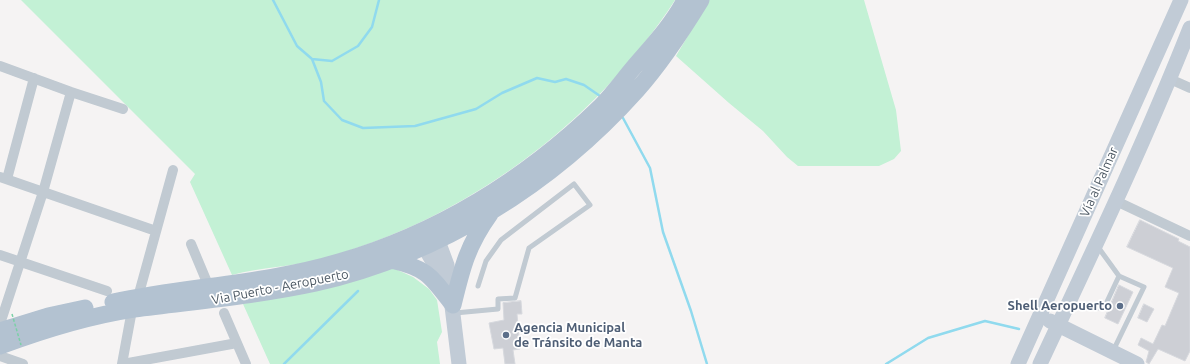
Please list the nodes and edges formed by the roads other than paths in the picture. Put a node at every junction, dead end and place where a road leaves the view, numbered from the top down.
1 (685, 0) edge
2 (701, 0) edge
3 (1180, 0) edge
4 (1190, 28) edge
5 (0, 66) edge
6 (34, 78) junction
7 (1170, 79) junction
8 (1190, 88) edge
9 (71, 92) junction
10 (123, 109) dead end
11 (173, 170) dead end
12 (4, 178) edge
13 (43, 192) junction
14 (1116, 201) junction
15 (492, 210) junction
16 (156, 231) junction
17 (436, 233) junction
18 (1190, 236) edge
19 (419, 240) junction
20 (191, 244) dead end
21 (1096, 245) junction
22 (0, 255) edge
23 (391, 260) junction
24 (20, 261) junction
25 (1119, 276) junction
26 (478, 286) dead end
27 (209, 287) junction
28 (449, 288) junction
29 (108, 291) dead end
30 (135, 303) junction
31 (1068, 307) junction
32 (453, 309) junction
33 (224, 313) dead end
34 (1040, 316) junction
35 (0, 324) edge
36 (1058, 325) junction
37 (0, 331) edge
38 (237, 343) junction
39 (0, 346) edge
40 (1113, 352) junction
41 (0, 356) edge
42 (23, 364) edge
43 (123, 364) edge
44 (246, 364) edge
45 (459, 364) edge
46 (1018, 364) edge
47 (1040, 364) edge
48 (1137, 364) edge

1 - 17 main road, Via Puerto - Aeropuerto
2 - 15 main road, Via Puerto - Aeropuerto
3 - 34 main road, Vía al Palmar
4 - 7 main road, Vía al Palmar
5 - 6 street
6 - 9 street
6 - 12 street
7 - 8 street
7 - 14 main road, Vía al Palmar
9 - 10 street
9 - 13 street
11 - 16 street
12 - 13 street
13 - 16 street
13 - 24 street
14 - 18 street
14 - 21 main road, Vía al Palmar
15 - 17 main road, Via Puerto - Aeropuerto
15 - 32 main road
16 - 30 street
17 - 19 main road, Via Puerto - Aeropuerto
17 - 28 main road
19 - 23 main road, Via Puerto - Aeropuerto
19 - 27 main road, Via Puerto - Aeropuerto
19 - 28 main road
20 - 27 street
21 - 25 lane
21 - 31 main road, Vía al Palmar
22 - 24 street
23 - 30 main road, Via Puerto - Aeropuerto
23 - 32 main road
24 - 29 street
24 - 35 street
25 - 31 lane
25 - 40 lane
26 - 32 lane
27 - 30 main road, Via Puerto - Aeropuerto
28 - 32 main road
30 - 37 main road, Via Puerto - Aeropuerto
30 - 39 main road, Via Puerto - Aeropuerto
30 - 43 street
31 - 36 main road, Vía al Palmar
32 - 45 main road
33 - 38 street
34 - 36 main road
34 - 46 main road, Vía al Palmar
36 - 40 main road
36 - 47 main road, Vía al Palmar
38 - 43 street
38 - 44 street
40 - 48 main road
41 - 42 street

